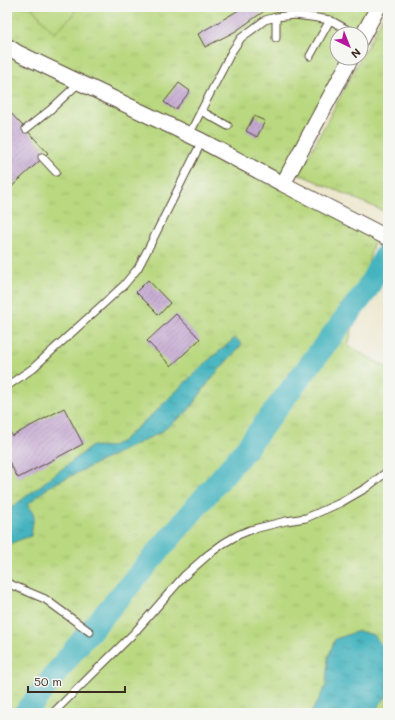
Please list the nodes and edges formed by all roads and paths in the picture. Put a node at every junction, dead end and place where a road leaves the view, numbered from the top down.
1 (378, 7) edge
2 (276, 17) junction
3 (330, 20) junction
4 (341, 26) edge
5 (367, 26) edge
6 (276, 38) dead end
7 (7, 46) edge
8 (310, 56) dead end
9 (347, 66) edge
10 (80, 82) junction
11 (201, 111) junction
12 (228, 126) dead end
13 (26, 129) dead end
14 (195, 138) junction
15 (42, 157) dead end
16 (56, 172) dead end
17 (283, 184) junction
18 (382, 235) edge
19 (7, 385) edge
20 (388, 471) edge
21 (7, 583) edge
22 (90, 632) dead end
23 (53, 713) edge

1 - 5 street
2 - 3 lane
2 - 6 lane
2 - 11 lane
3 - 4 lane
3 - 8 lane
7 - 10 street
9 - 17 street
10 - 13 lane
10 - 14 street
11 - 12 lane
11 - 14 lane
14 - 17 street
14 - 19 lane
15 - 16 lane
17 - 18 street
20 - 23 lane
21 - 22 lane

